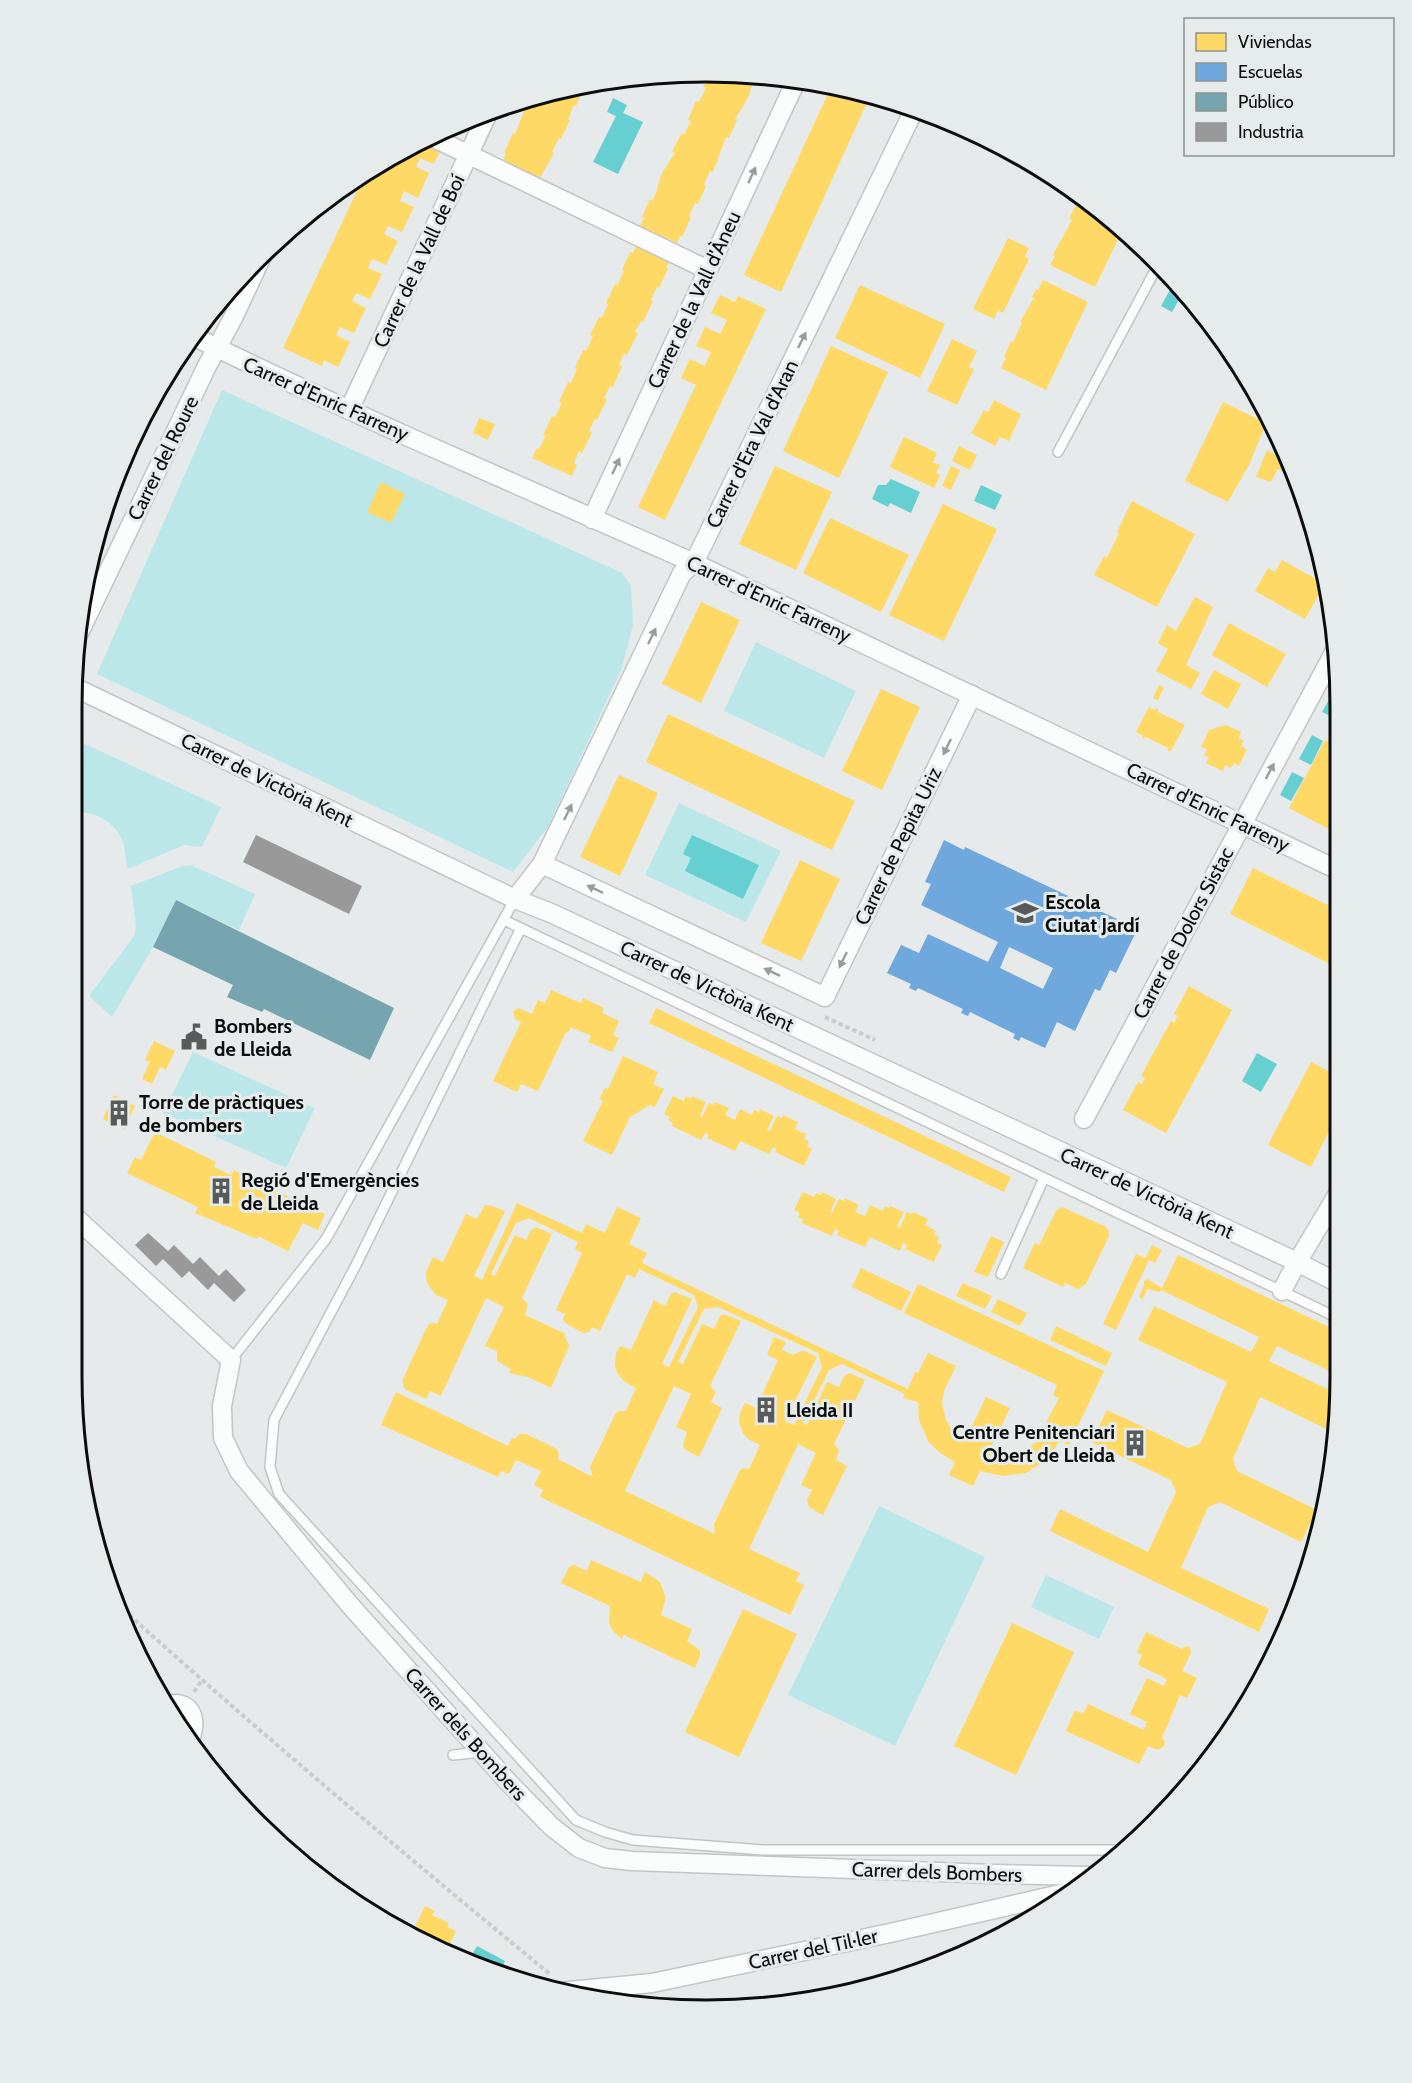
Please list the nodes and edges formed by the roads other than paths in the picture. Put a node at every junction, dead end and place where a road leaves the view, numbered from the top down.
1 (792, 89) edge
2 (910, 118) edge
3 (483, 124) edge
4 (442, 141) edge
5 (470, 154) junction
6 (708, 270) junction
7 (1154, 272) edge
8 (250, 282) edge
9 (201, 340) edge
10 (217, 348) junction
11 (349, 410) junction
12 (1058, 452) dead end
13 (592, 519) junction
14 (694, 562) junction
15 (90, 610) edge
16 (1328, 664) edge
17 (83, 691) edge
18 (972, 695) junction
19 (1242, 822) junction
20 (542, 864) junction
21 (1330, 866) edge
22 (515, 899) junction
23 (504, 920) junction
24 (521, 928) junction
25 (825, 997) joint
26 (1084, 1119) dead end
27 (1044, 1178) junction
28 (1330, 1208) edge
29 (82, 1223) edge
30 (1297, 1262) junction
31 (1001, 1274) dead end
32 (1330, 1279) edge
33 (1282, 1291) junction
34 (1330, 1314) edge
35 (231, 1360) junction
36 (175, 1704) edge
37 (193, 1730) edge
38 (481, 1752) junction
39 (453, 1755) dead end
40 (1112, 1850) edge
41 (1080, 1876) edge
42 (1050, 1897) edge
43 (585, 1989) edge

6 -> 1 street, Carrer de la Vall d'Àneu
14 -> 2 street, Carrer d'Era Val d'Aran
3 - 5 street, Carrer de la Vall de Boí
4 - 5 street
5 - 6 street
5 - 11 street, Carrer de la Vall de Boí
13 -> 6 street, Carrer de la Vall d'Àneu
7 - 12 lane
8 - 10 street, Carrer del Roure
9 - 10 street, Carrer d'Enric Farreny
10 - 11 street, Carrer d'Enric Farreny
10 - 15 street, Carrer del Roure
11 - 13 street, Carrer d'Enric Farreny
13 - 14 street, Carrer d'Enric Farreny
14 - 18 street, Carrer d'Enric Farreny
20 -> 14 street, Carrer d'Era Val d'Aran
19 -> 16 street, Carrer de Dolors Sistac
17 - 22 street, Carrer de Victòria Kent
18 - 19 street, Carrer d'Enric Farreny
18 -> 25 street, Carrer de Pepita Uriz
19 - 21 street, Carrer d'Enric Farreny
19 - 26 street, Carrer de Dolors Sistac
20 - 22 street, Carrer d'Era Val d'Aran
25 -> 20 street, Carrer de Victòria Kent
22 - 23 lane, Carrer d'Era Val d'Aran
22 - 30 street, Carrer de Victòria Kent
23 - 24 lane, Carrer de Victòria Kent
23 - 35 lane, Carrer d'Era Val d'Aran
24 - 27 lane, Carrer de Victòria Kent
24 - 40 lane
27 - 31 lane
27 - 33 lane, Carrer de Victòria Kent
28 - 30 street
29 - 35 street
30 - 32 street, Carrer de Victòria Kent
30 - 33 street
33 - 34 lane, Carrer de Victòria Kent
35 - 38 street, Carrer dels Bombers
36 - 37 street
38 - 39 lane
38 - 41 street, Carrer dels Bombers
42 - 43 street, Carrer del Til·ler

